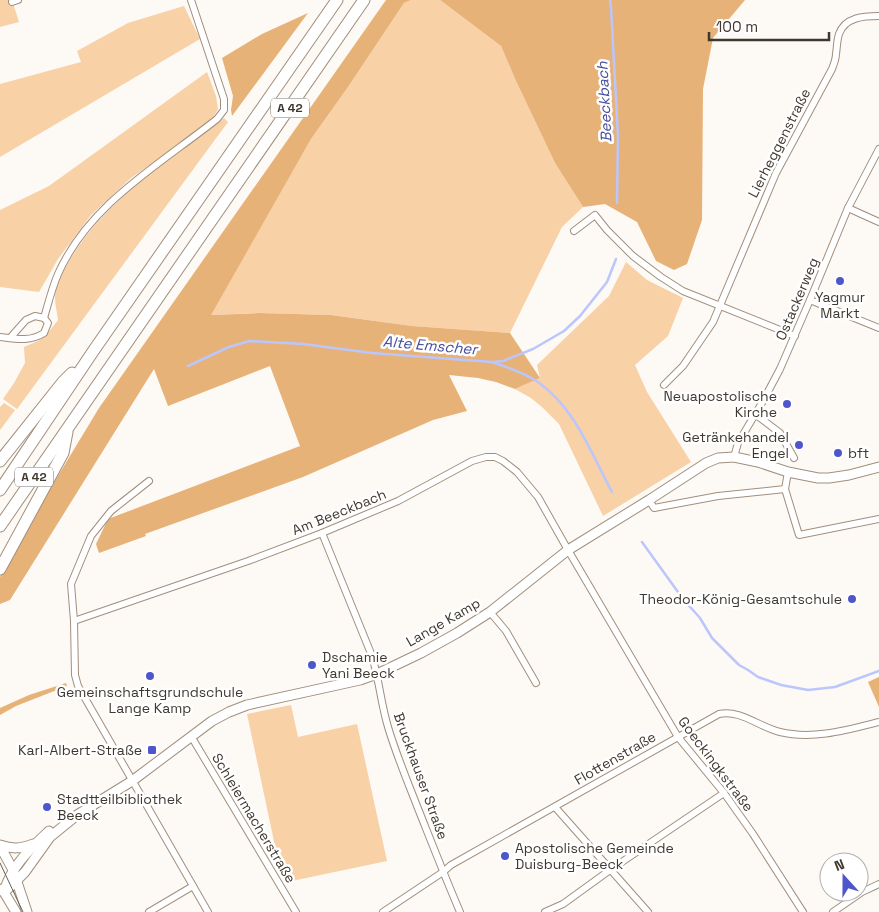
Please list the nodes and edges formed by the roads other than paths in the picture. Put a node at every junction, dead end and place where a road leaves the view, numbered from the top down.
1 (191, 0) edge
2 (337, 0) edge
3 (364, 0) edge
4 (879, 16) edge
5 (879, 149) edge
6 (848, 208) junction
7 (879, 222) edge
8 (574, 231) dead end
9 (810, 300) junction
10 (720, 306) junction
11 (44, 318) junction
12 (879, 328) edge
13 (795, 336) junction
14 (0, 337) edge
15 (10, 338) junction
16 (94, 350) junction
17 (664, 385) dead end
18 (755, 414) junction
19 (68, 427) junction
20 (734, 457) junction
21 (794, 458) dead end
22 (0, 461) edge
23 (879, 467) edge
24 (788, 472) junction
25 (148, 481) dead end
26 (785, 488) junction
27 (0, 490) edge
28 (649, 500) junction
29 (879, 519) edge
30 (0, 526) edge
31 (322, 533) junction
32 (568, 550) junction
33 (0, 569) edge
34 (490, 612) junction
35 (74, 621) junction
36 (377, 674) junction
37 (536, 683) dead end
38 (879, 722) edge
39 (191, 736) junction
40 (678, 736) junction
41 (132, 781) junction
42 (724, 794) junction
43 (555, 807) junction
44 (77, 815) junction
45 (36, 843) junction
46 (0, 845) edge
47 (13, 870) junction
48 (610, 870) junction
49 (443, 872) junction
50 (17, 881) junction
51 (879, 884) edge
52 (193, 886) junction
53 (1, 891) edge
54 (16, 912) edge
55 (27, 912) edge
56 (149, 912) edge
57 (208, 912) edge
58 (296, 912) edge
59 (383, 912) edge
60 (460, 912) edge
61 (545, 912) edge
62 (648, 912) edge
63 (803, 912) edge
64 (833, 912) edge

1 - 11 street
2 - 16 highway, A 42
3 - 19 highway, A 42
4 - 10 street, Lierheggenstraße
5 - 6 street, Ostackerweg
6 - 7 street
6 - 9 street, Ostackerweg
8 - 10 street
9 - 12 street
9 - 13 street, Ostackerweg
10 - 13 street
10 - 17 street, Lierheggenstraße
11 - 15 street
11 - 15 street
13 - 18 street, Ostackerweg
14 - 15 street
16 - 22 highway
16 - 27 highway, A 42
18 - 20 street, Ostackerweg
18 - 21 street
19 - 30 highway, A 42
19 - 33 highway
20 - 24 street
20 - 28 street, Lange Kamp
23 - 24 street
24 - 26 street
25 - 35 street
26 - 28 street
26 - 29 street
28 - 32 street, Lange Kamp
31 - 32 street, Am Beeckbach
31 - 35 street, Am Beeckbach
31 - 36 street, Bruckhauser Straße
32 - 34 street, Lange Kamp
32 - 40 street, Goeckingkstraße
34 - 36 street, Lange Kamp
34 - 37 street
35 - 41 street
36 - 39 street, Lange Kamp
36 - 49 street, Bruckhauser Straße
38 - 40 street, Flottenstraße
39 - 41 street, Lange Kamp
39 - 58 street, Schleiermacherstraße
40 - 42 street, Goeckingkstraße
40 - 43 street, Flottenstraße
41 - 44 street, Lange Kamp
41 - 52 street
42 - 48 street
42 - 63 street, Goeckingkstraße
43 - 48 street
43 - 49 street, Flottenstraße
44 - 45 street, Lange Kamp
44 - 50 street, Lange Kamp
45 - 46 street
45 - 47 street, Lange Kamp
46 - 47 street
47 - 50 street
47 - 53 street, Lange Kamp
48 - 61 street
48 - 62 street
49 - 59 street, Flottenstraße
49 - 60 street, Bruckhauser Straße
50 - 53 street, Lange Kamp
50 - 55 street
51 - 64 street
52 - 56 street
52 - 57 street
53 - 54 street

